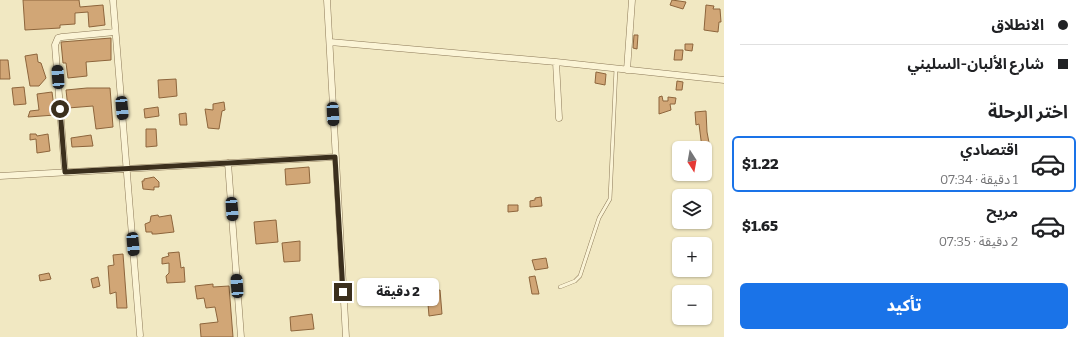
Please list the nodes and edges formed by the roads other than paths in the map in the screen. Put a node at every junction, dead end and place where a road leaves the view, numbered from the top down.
1 (113, 0) edge
2 (327, 0) edge
3 (632, 0) edge
4 (115, 32) junction
5 (330, 42) junction
6 (556, 62) junction
7 (616, 68) junction
8 (627, 70) junction
9 (724, 80) edge
10 (559, 118) dead end
11 (335, 157) junction
12 (228, 163) junction
13 (126, 168) junction
14 (65, 172) junction
15 (0, 176) edge
16 (560, 287) dead end
17 (140, 335) dead end
18 (241, 337) edge
19 (346, 337) edge

1 - 4 street
2 - 5 street
3 - 8 street
4 - 13 street
4 - 14 street
5 - 6 street
5 - 11 street
6 - 7 street
6 - 10 street
7 - 8 street
7 - 16 lane
8 - 9 street
11 - 12 street
11 - 19 street
12 - 13 street
12 - 18 street
13 - 14 street
13 - 17 street
14 - 15 street

